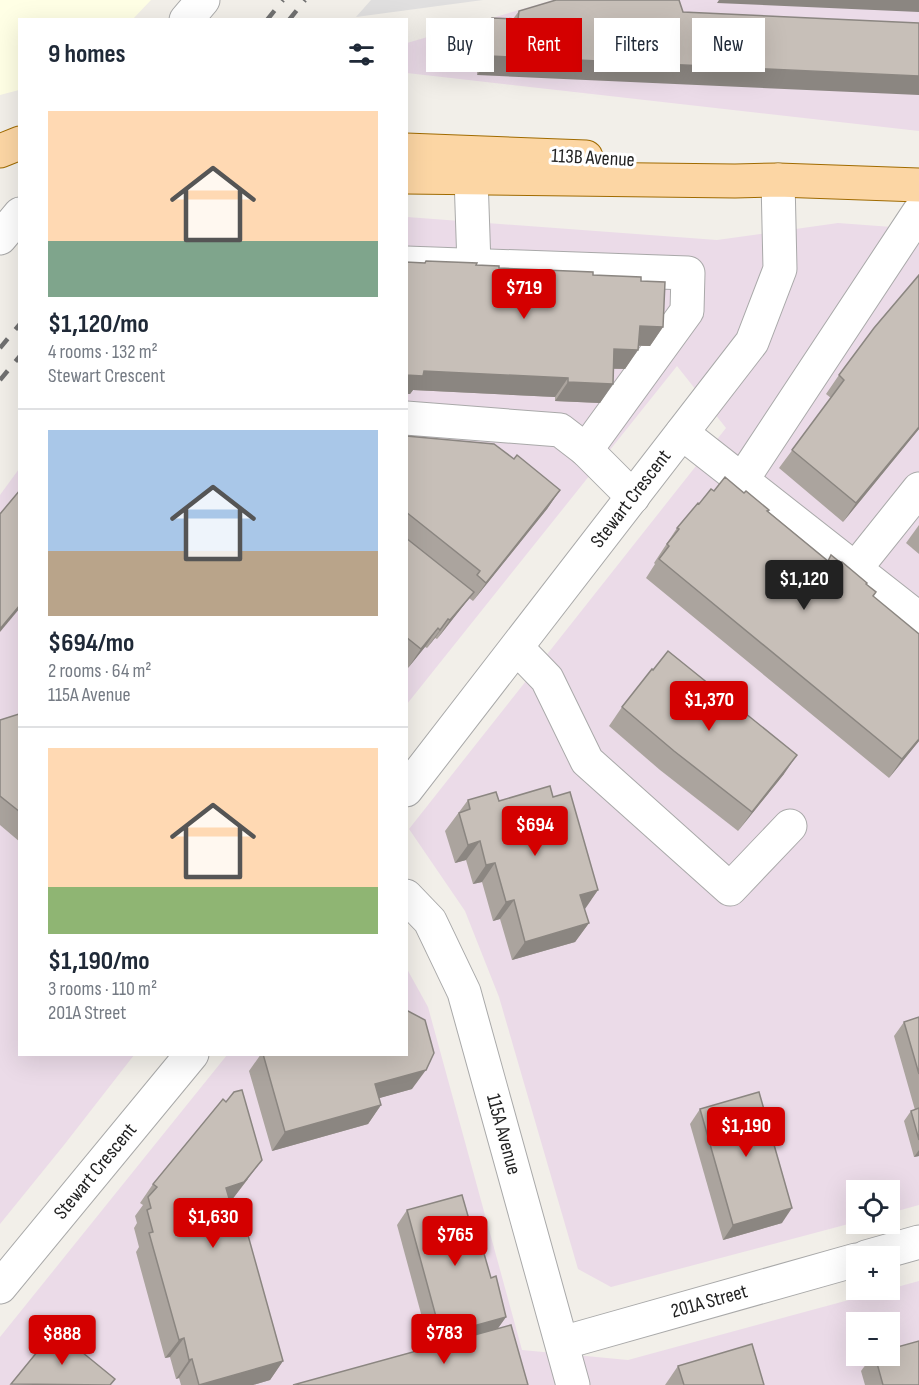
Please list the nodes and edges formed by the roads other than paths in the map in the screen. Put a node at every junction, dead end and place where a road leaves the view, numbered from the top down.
1 (190, 0) edge
2 (203, 0) edge
3 (176, 18) edge
4 (188, 18) edge
5 (0, 133) edge
6 (18, 138) edge
7 (18, 144) edge
8 (408, 150) edge
9 (0, 151) edge
10 (408, 177) edge
11 (471, 177) junction
12 (778, 180) junction
13 (919, 185) edge
14 (919, 212) edge
15 (18, 216) edge
16 (0, 238) edge
17 (408, 263) edge
18 (474, 265) junction
19 (408, 418) edge
20 (682, 433) junction
21 (586, 450) junction
22 (742, 480) junction
23 (919, 489) edge
24 (633, 497) junction
25 (855, 569) junction
26 (919, 619) edge
27 (517, 648) junction
28 (408, 787) edge
29 (790, 826) dead end
30 (408, 898) edge
31 (190, 1056) edge
32 (919, 1242) edge
33 (900, 1247) edge
34 (846, 1263) edge
35 (0, 1287) edge
36 (562, 1343) junction
37 (573, 1385) edge

1 - 3 street
2 - 4 street
5 - 6 main road
7 - 9 main road
8 - 12 main road, 113B Avenue
10 - 11 main road, 113B Avenue
11 - 12 main road, 113B Avenue
11 - 18 street
12 - 13 main road, 113B Avenue
12 - 20 street, Stewart Crescent
14 - 22 street
15 - 16 street
17 - 18 street
18 - 21 street
19 - 21 street
20 - 22 street
20 - 24 street, Stewart Crescent
21 - 24 street
22 - 25 street
23 - 25 street
24 - 27 street, Stewart Crescent
25 - 26 street
27 - 28 street, Stewart Crescent
27 - 29 street
30 - 36 street, 115A Avenue
31 - 35 street, Stewart Crescent
32 - 33 street
34 - 36 street, 201A Street
36 - 37 street, 115A Avenue

